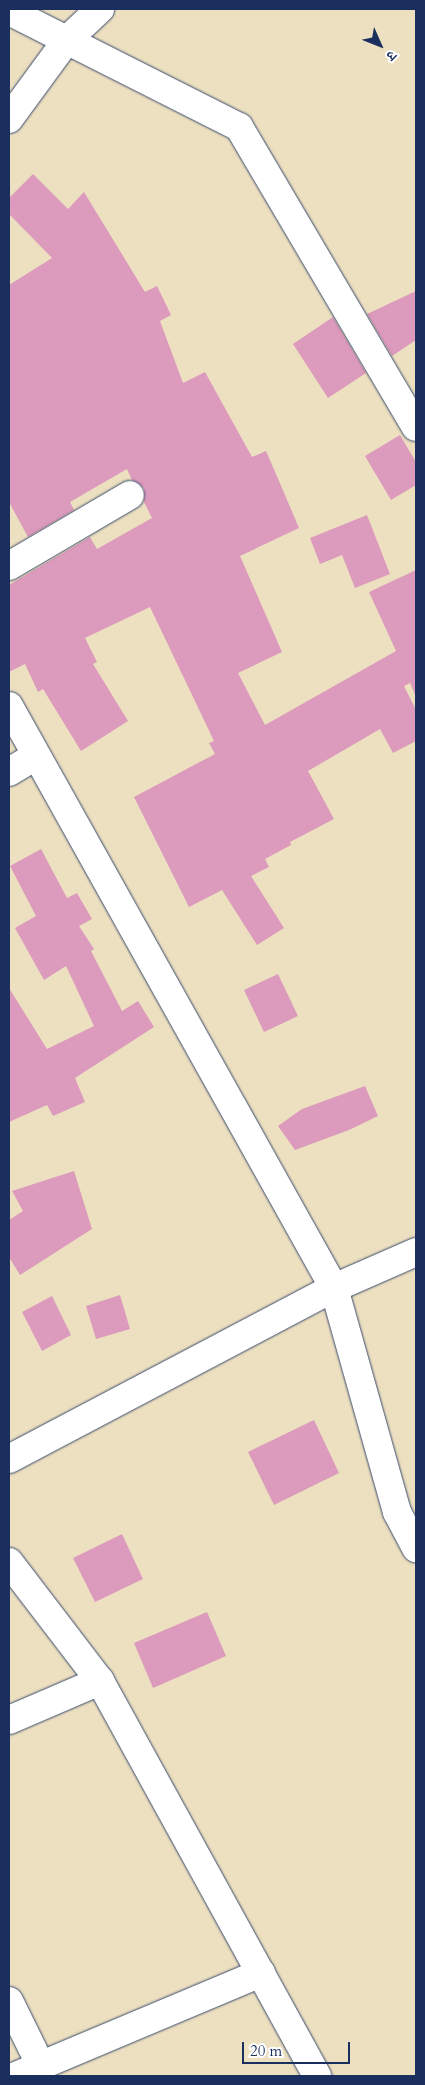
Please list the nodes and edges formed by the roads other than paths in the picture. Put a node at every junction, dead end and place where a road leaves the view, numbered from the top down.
1 (100, 9) edge
2 (9, 11) edge
3 (66, 41) junction
4 (9, 119) edge
5 (416, 427) edge
6 (130, 495) dead end
7 (9, 566) edge
8 (9, 706) edge
9 (36, 756) junction
10 (9, 772) edge
11 (416, 1252) edge
12 (334, 1288) junction
13 (9, 1459) edge
14 (407, 1508) edge
15 (416, 1548) edge
16 (9, 1562) edge
17 (100, 1682) junction
18 (9, 1720) edge
19 (261, 1973) junction
20 (9, 2001) edge
21 (41, 2066) junction
22 (16, 2076) edge
23 (317, 2076) edge

1 - 3 street
2 - 3 street
3 - 4 street
3 - 5 street
6 - 7 street
8 - 9 street
9 - 10 street
9 - 12 street
11 - 12 street
12 - 13 street
12 - 14 street
14 - 15 street
16 - 17 street
17 - 18 street
17 - 19 street
19 - 21 street
19 - 23 street
20 - 21 street
21 - 22 street

